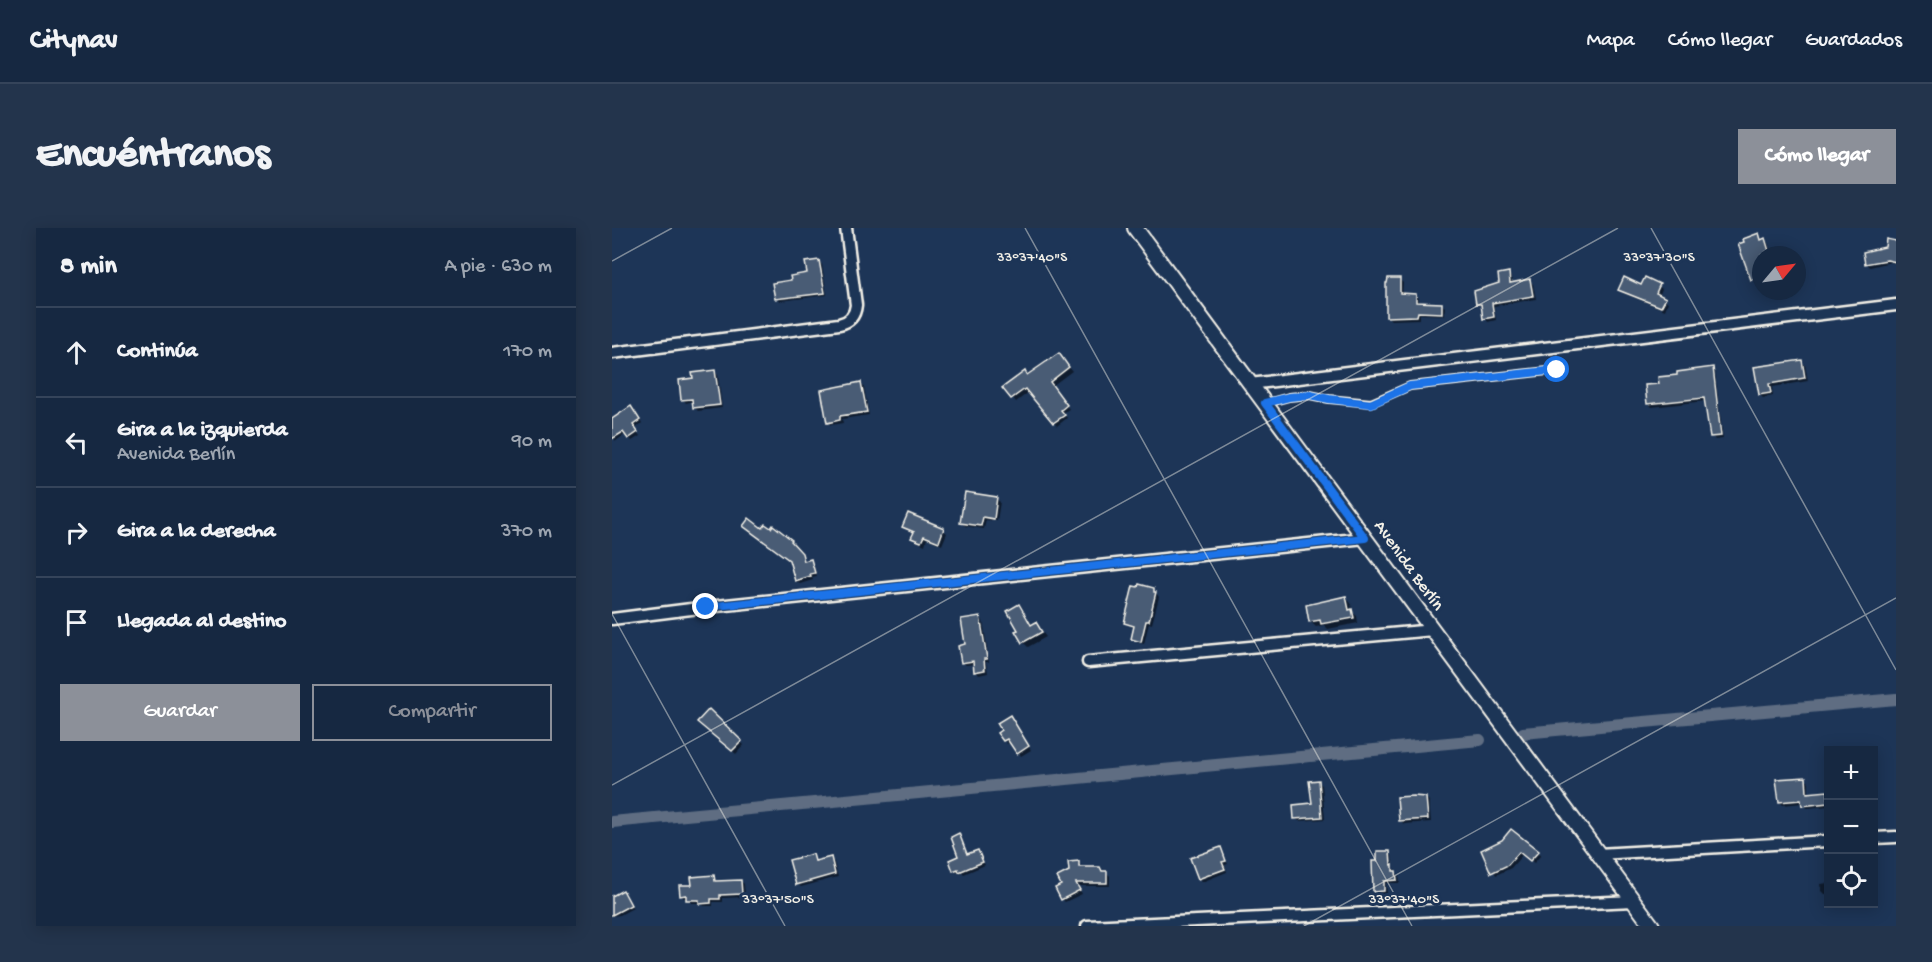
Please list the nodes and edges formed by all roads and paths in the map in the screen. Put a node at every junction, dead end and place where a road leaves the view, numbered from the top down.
1 (846, 228) edge
2 (1135, 228) edge
3 (1896, 305) edge
4 (612, 353) edge
5 (1557, 370) dead end
6 (1250, 384) junction
7 (1265, 403) junction
8 (1365, 538) junction
9 (612, 619) edge
10 (1433, 630) junction
11 (1088, 662) dead end
12 (1896, 837) edge
13 (1878, 838) edge
14 (1824, 841) edge
15 (1598, 854) junction
16 (1634, 901) junction
17 (1087, 926) edge
18 (1652, 926) edge

1 - 4 street
2 - 6 street, Avenida Berlín
3 - 6 street
5 - 7 lane
6 - 7 street, Avenida Berlín
7 - 8 street, Avenida Berlín
8 - 9 street
8 - 10 street, Avenida Berlín
10 - 11 street
10 - 15 street, Avenida Berlín
12 - 13 street
14 - 15 street
15 - 16 street, Avenida Berlín
16 - 17 street
16 - 18 street, Avenida Berlín

